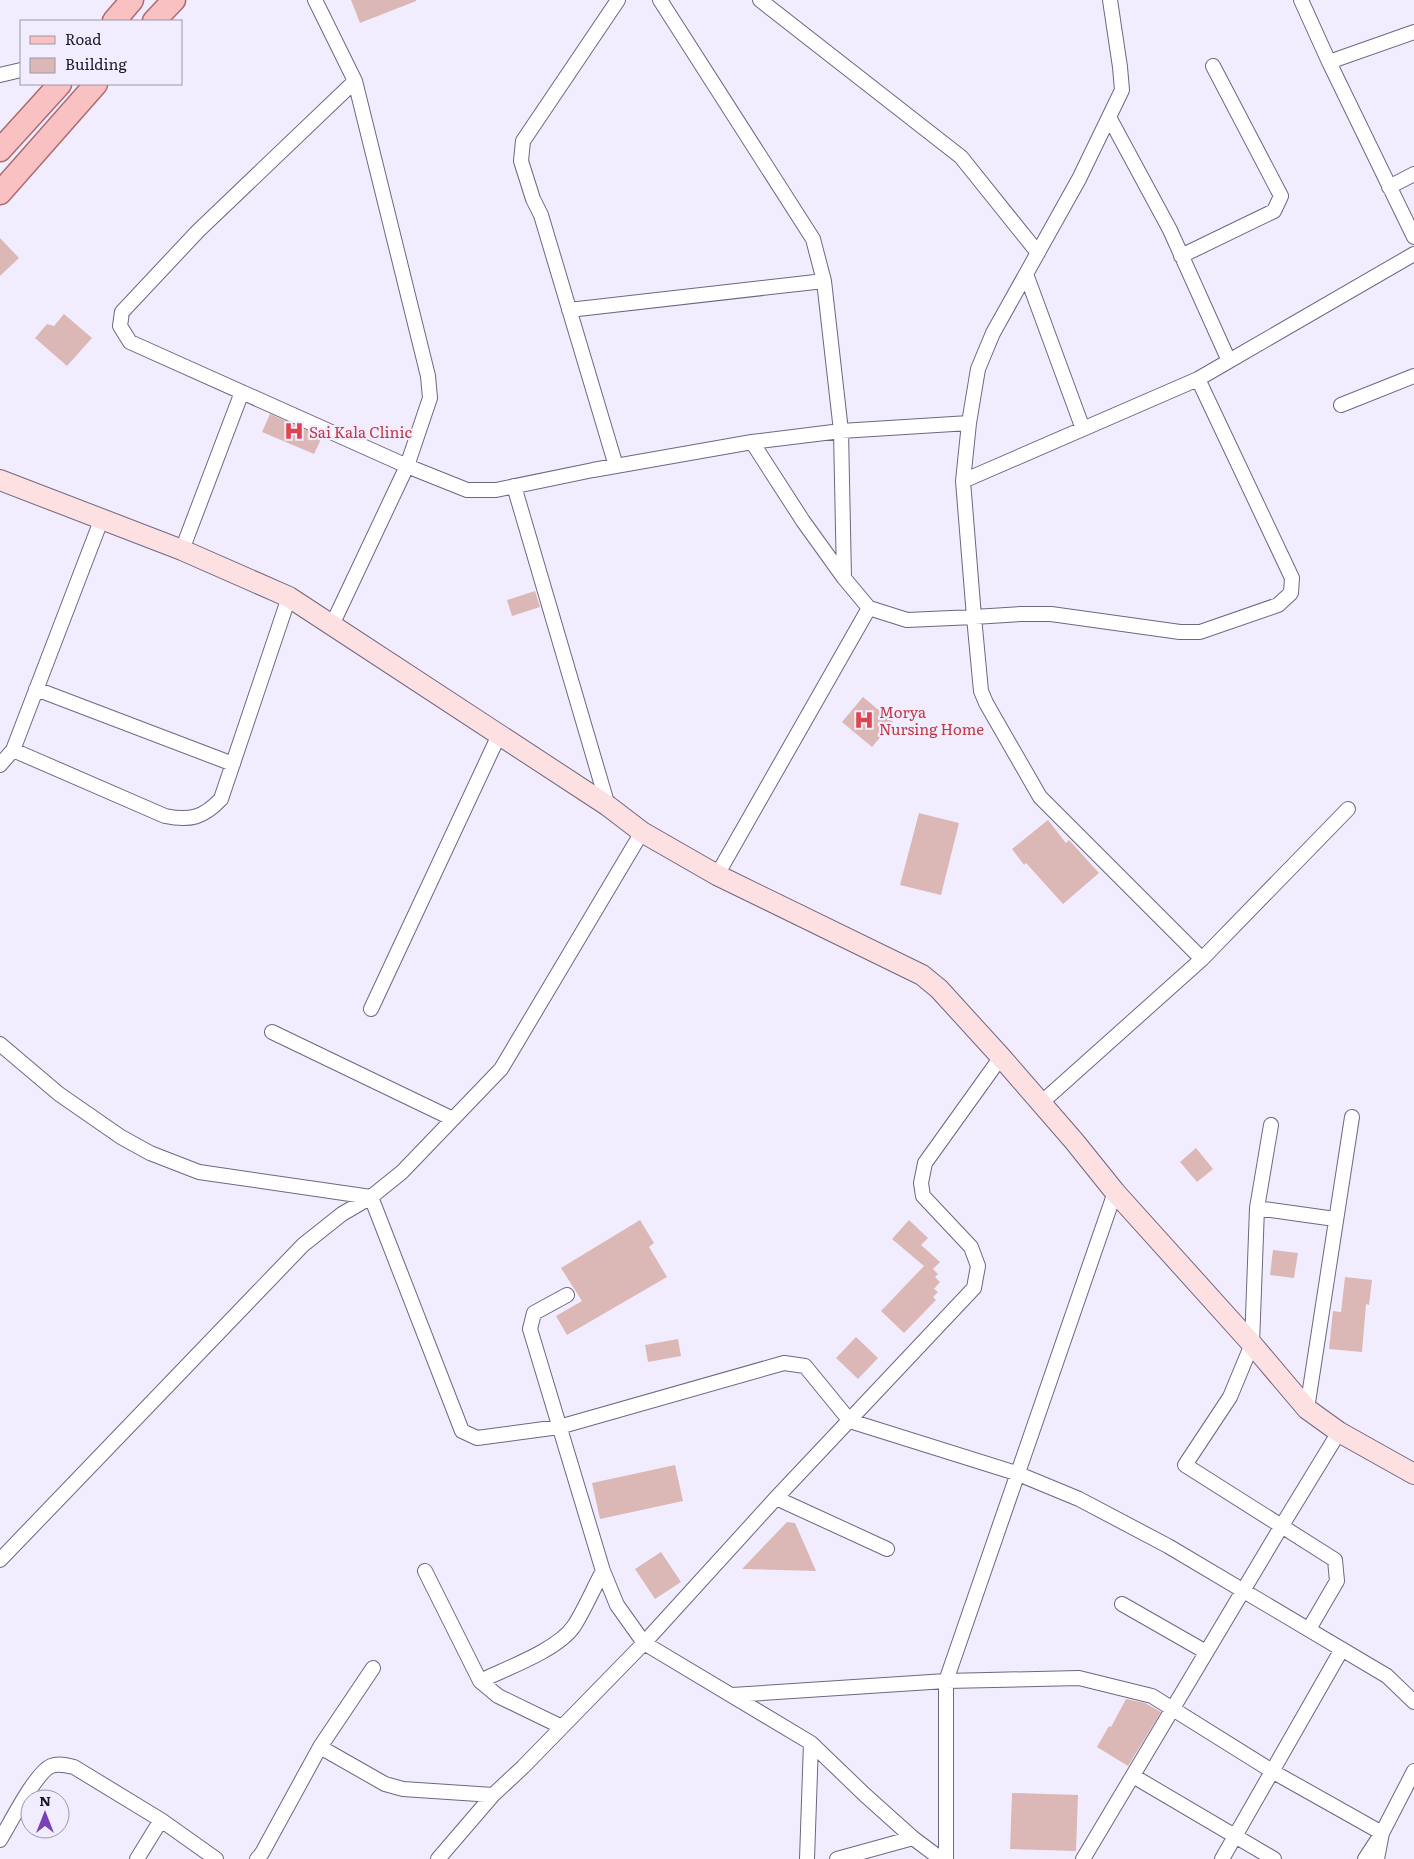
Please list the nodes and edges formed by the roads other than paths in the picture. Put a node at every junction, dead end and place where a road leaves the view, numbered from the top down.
1 (132, 0) edge
2 (174, 0) edge
3 (315, 0) edge
4 (618, 0) edge
5 (660, 0) edge
6 (760, 0) edge
7 (1110, 0) edge
8 (1301, 0) edge
9 (115, 20) edge
10 (155, 20) edge
11 (1414, 32) edge
12 (1329, 62) junction
13 (1213, 66) dead end
14 (20, 70) edge
15 (0, 75) edge
16 (354, 80) junction
17 (59, 85) edge
18 (95, 85) edge
19 (1109, 117) junction
20 (0, 150) edge
21 (1414, 174) edge
22 (1389, 186) junction
23 (0, 193) edge
24 (1414, 237) edge
25 (1038, 253) junction
26 (1414, 254) edge
27 (1181, 256) junction
28 (1026, 274) junction
29 (824, 281) junction
30 (569, 310) junction
31 (1229, 361) junction
32 (1414, 376) edge
33 (1198, 379) junction
34 (242, 392) junction
35 (1341, 405) dead end
36 (969, 423) junction
37 (1082, 429) junction
38 (841, 431) junction
39 (752, 442) junction
40 (407, 466) junction
41 (616, 466) junction
42 (0, 480) edge
43 (963, 481) junction
44 (514, 486) junction
45 (102, 518) junction
46 (182, 550) junction
47 (844, 578) junction
48 (289, 596) junction
49 (869, 608) junction
50 (974, 617) junction
51 (332, 625) junction
52 (36, 689) junction
53 (499, 734) junction
54 (13, 750) junction
55 (233, 764) junction
56 (0, 765) edge
57 (608, 806) junction
58 (1348, 809) dead end
59 (642, 832) junction
60 (717, 875) junction
61 (1202, 959) junction
62 (371, 1008) dead end
63 (272, 1032) dead end
64 (0, 1044) edge
65 (1001, 1057) junction
66 (1041, 1103) junction
67 (1352, 1117) dead end
68 (453, 1119) junction
69 (1270, 1125) dead end
70 (1115, 1192) junction
71 (371, 1197) junction
72 (1257, 1208) junction
73 (1335, 1219) junction
74 (567, 1295) dead end
75 (1252, 1344) junction
76 (1307, 1409) junction
77 (850, 1421) junction
78 (559, 1427) junction
79 (1339, 1432) junction
80 (1016, 1474) junction
81 (1414, 1474) edge
82 (776, 1498) junction
83 (1280, 1527) junction
84 (887, 1549) dead end
85 (0, 1560) edge
86 (425, 1571) dead end
87 (603, 1571) junction
88 (1243, 1590) junction
89 (1122, 1604) dead end
90 (1309, 1629) junction
91 (644, 1643) junction
92 (1342, 1649) junction
93 (1206, 1652) junction
94 (373, 1668) dead end
95 (480, 1681) junction
96 (946, 1681) junction
97 (732, 1695) junction
98 (1414, 1702) edge
99 (1173, 1709) junction
100 (562, 1727) junction
101 (811, 1743) junction
102 (320, 1747) junction
103 (1414, 1771) edge
104 (1272, 1772) junction
105 (1133, 1776) junction
106 (493, 1795) junction
107 (161, 1820) junction
108 (1382, 1833) junction
109 (1235, 1836) junction
110 (913, 1838) junction
111 (0, 1840) edge
112 (137, 1859) edge
113 (216, 1859) edge
114 (257, 1859) edge
115 (438, 1859) edge
116 (807, 1859) edge
117 (837, 1859) edge
118 (941, 1859) edge
119 (946, 1859) edge
120 (1084, 1859) edge
121 (1222, 1859) edge
122 (1274, 1859) edge
123 (1365, 1859) edge
124 (1377, 1859) edge

1 - 9 main road
2 - 10 main road
3 - 16 street
4 - 30 street
5 - 29 street
6 - 25 street
7 - 19 street
8 - 12 street
11 - 12 street
12 - 22 street
13 - 27 street
14 - 15 street
16 - 34 street
16 - 40 street
17 - 20 main road
18 - 23 main road
19 - 25 street
19 - 27 street
21 - 22 street
22 - 24 street
25 - 28 street
26 - 31 street
27 - 31 street
28 - 36 street
28 - 37 street
29 - 30 street
29 - 38 street
30 - 41 street
31 - 33 street
32 - 35 street
33 - 37 street
33 - 50 street
34 - 40 street
34 - 46 street
36 - 38 street
36 - 43 street
37 - 43 street
38 - 39 street
38 - 47 street
39 - 41 street
39 - 47 street
40 - 44 street
40 - 51 street
41 - 44 street
42 - 45 main road
43 - 50 street
44 - 57 street
45 - 46 main road
45 - 52 street
46 - 48 main road
47 - 49 street
48 - 51 main road
48 - 55 street
49 - 50 street
49 - 60 street
50 - 61 street
51 - 53 main road
52 - 54 street
52 - 55 street
53 - 57 main road
53 - 62 street
54 - 55 street
54 - 56 street
57 - 59 main road
58 - 61 street
59 - 60 main road
59 - 68 street
60 - 65 main road
61 - 66 street
63 - 68 street
64 - 71 street
65 - 66 main road
65 - 77 street
66 - 70 main road
67 - 73 street
68 - 71 street
69 - 72 street
70 - 75 main road
70 - 80 street
71 - 78 street
71 - 85 street
72 - 73 street
72 - 75 street
73 - 76 street
74 - 78 street
75 - 76 main road
75 - 83 street
76 - 79 main road
77 - 78 street
77 - 80 street
77 - 82 street
78 - 87 street
79 - 81 main road
79 - 83 street
80 - 88 street
80 - 96 street
82 - 84 street
82 - 91 street
83 - 88 street
83 - 90 street
86 - 95 street
87 - 91 street
87 - 95 street
88 - 90 street
88 - 93 street
89 - 93 street
90 - 92 street
91 - 97 street
91 - 100 street
92 - 98 street
92 - 104 street
93 - 99 street
94 - 102 street
95 - 100 street
96 - 97 street
96 - 99 street
96 - 119 street
97 - 101 street
99 - 104 street
99 - 105 street
100 - 106 street
101 - 110 street
101 - 116 street
102 - 106 street
102 - 114 street
103 - 108 street
104 - 108 street
104 - 109 street
105 - 109 street
105 - 120 street
106 - 115 street
107 - 111 street
107 - 112 street
107 - 113 street
108 - 123 street
108 - 124 street
109 - 121 street
109 - 122 street
110 - 117 street
110 - 118 street

